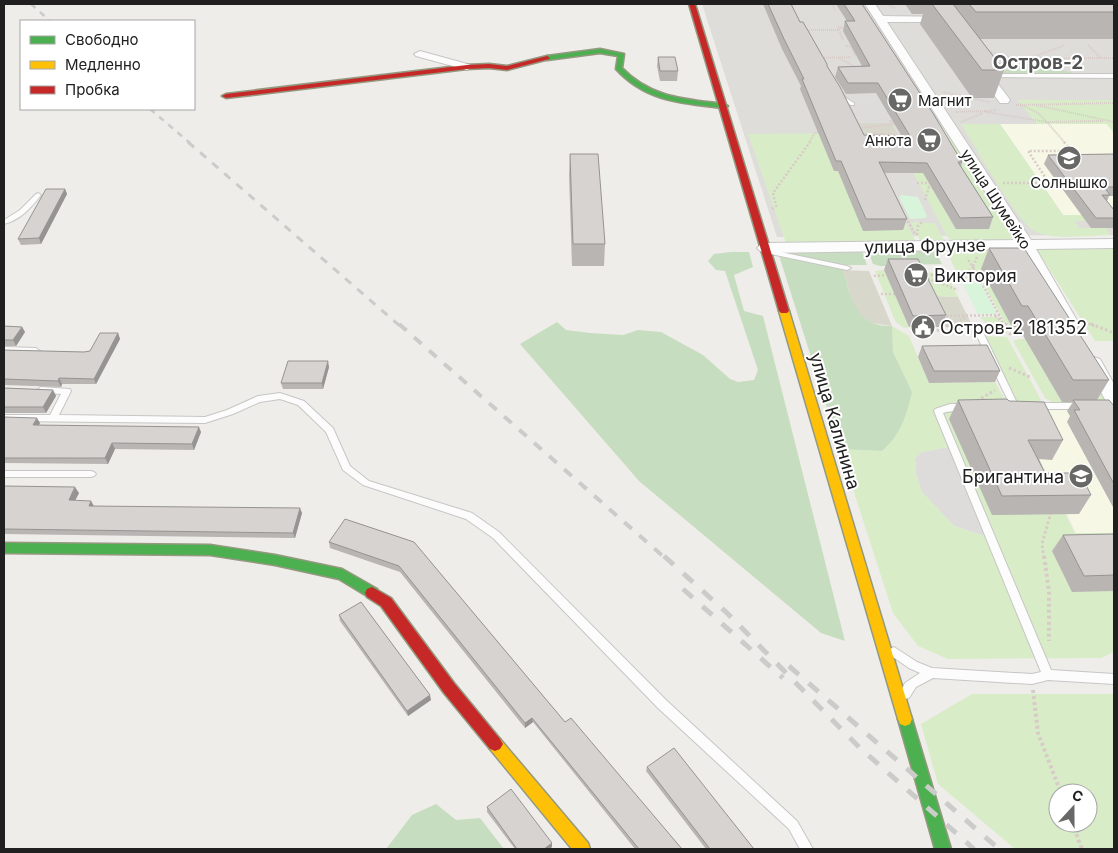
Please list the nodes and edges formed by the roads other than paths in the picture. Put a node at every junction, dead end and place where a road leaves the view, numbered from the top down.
1 (692, 4) edge
2 (870, 4) edge
3 (880, 19) junction
4 (948, 19) edge
5 (420, 54) dead end
6 (978, 54) edge
7 (468, 67) junction
8 (986, 76) junction
9 (1114, 76) edge
10 (835, 86) edge
11 (226, 96) dead end
12 (852, 104) dead end
13 (1006, 105) road end
14 (724, 106) junction
15 (38, 195) dead end
16 (4, 222) edge
17 (1114, 243) edge
18 (1026, 244) junction
19 (766, 249) junction
20 (847, 268) dead end
21 (980, 334) dead end
22 (4, 350) edge
23 (41, 351) edge
24 (31, 390) edge
25 (1107, 404) edge
26 (972, 406) edge
27 (4, 418) edge
28 (53, 418) junction
29 (4, 474) edge
30 (91, 474) dead end
31 (4, 548) edge
32 (882, 642) junction
33 (932, 673) junction
34 (1048, 675) junction
35 (1114, 679) edge
36 (901, 708) junction
37 (582, 849) edge
38 (807, 849) edge
39 (943, 849) edge

1 - 14 street, улица Калинина
2 - 3 street, улица Шумейко
3 - 4 street
3 - 18 street, улица Шумейко
5 - 7 street
6 - 8 street
7 - 11 street
7 - 14 street
8 - 9 lane
8 - 13 street
10 - 12 lane
14 - 19 street, улица Калинина
15 - 16 lane
17 - 18 street, улица Фрунзе
18 - 19 street, улица Фрунзе
18 - 25 street, улица Шумейко
19 - 20 lane
19 - 32 street, улица Калинина
21 - 25 lane
22 - 23 lane
24 - 28 lane
26 - 34 lane
27 - 28 lane
28 - 38 lane
29 - 30 lane
31 - 37 street
32 - 33 lane
32 - 36 street, улица Калинина
33 - 34 lane
33 - 36 lane
34 - 35 lane
36 - 39 street, улица Калинина

